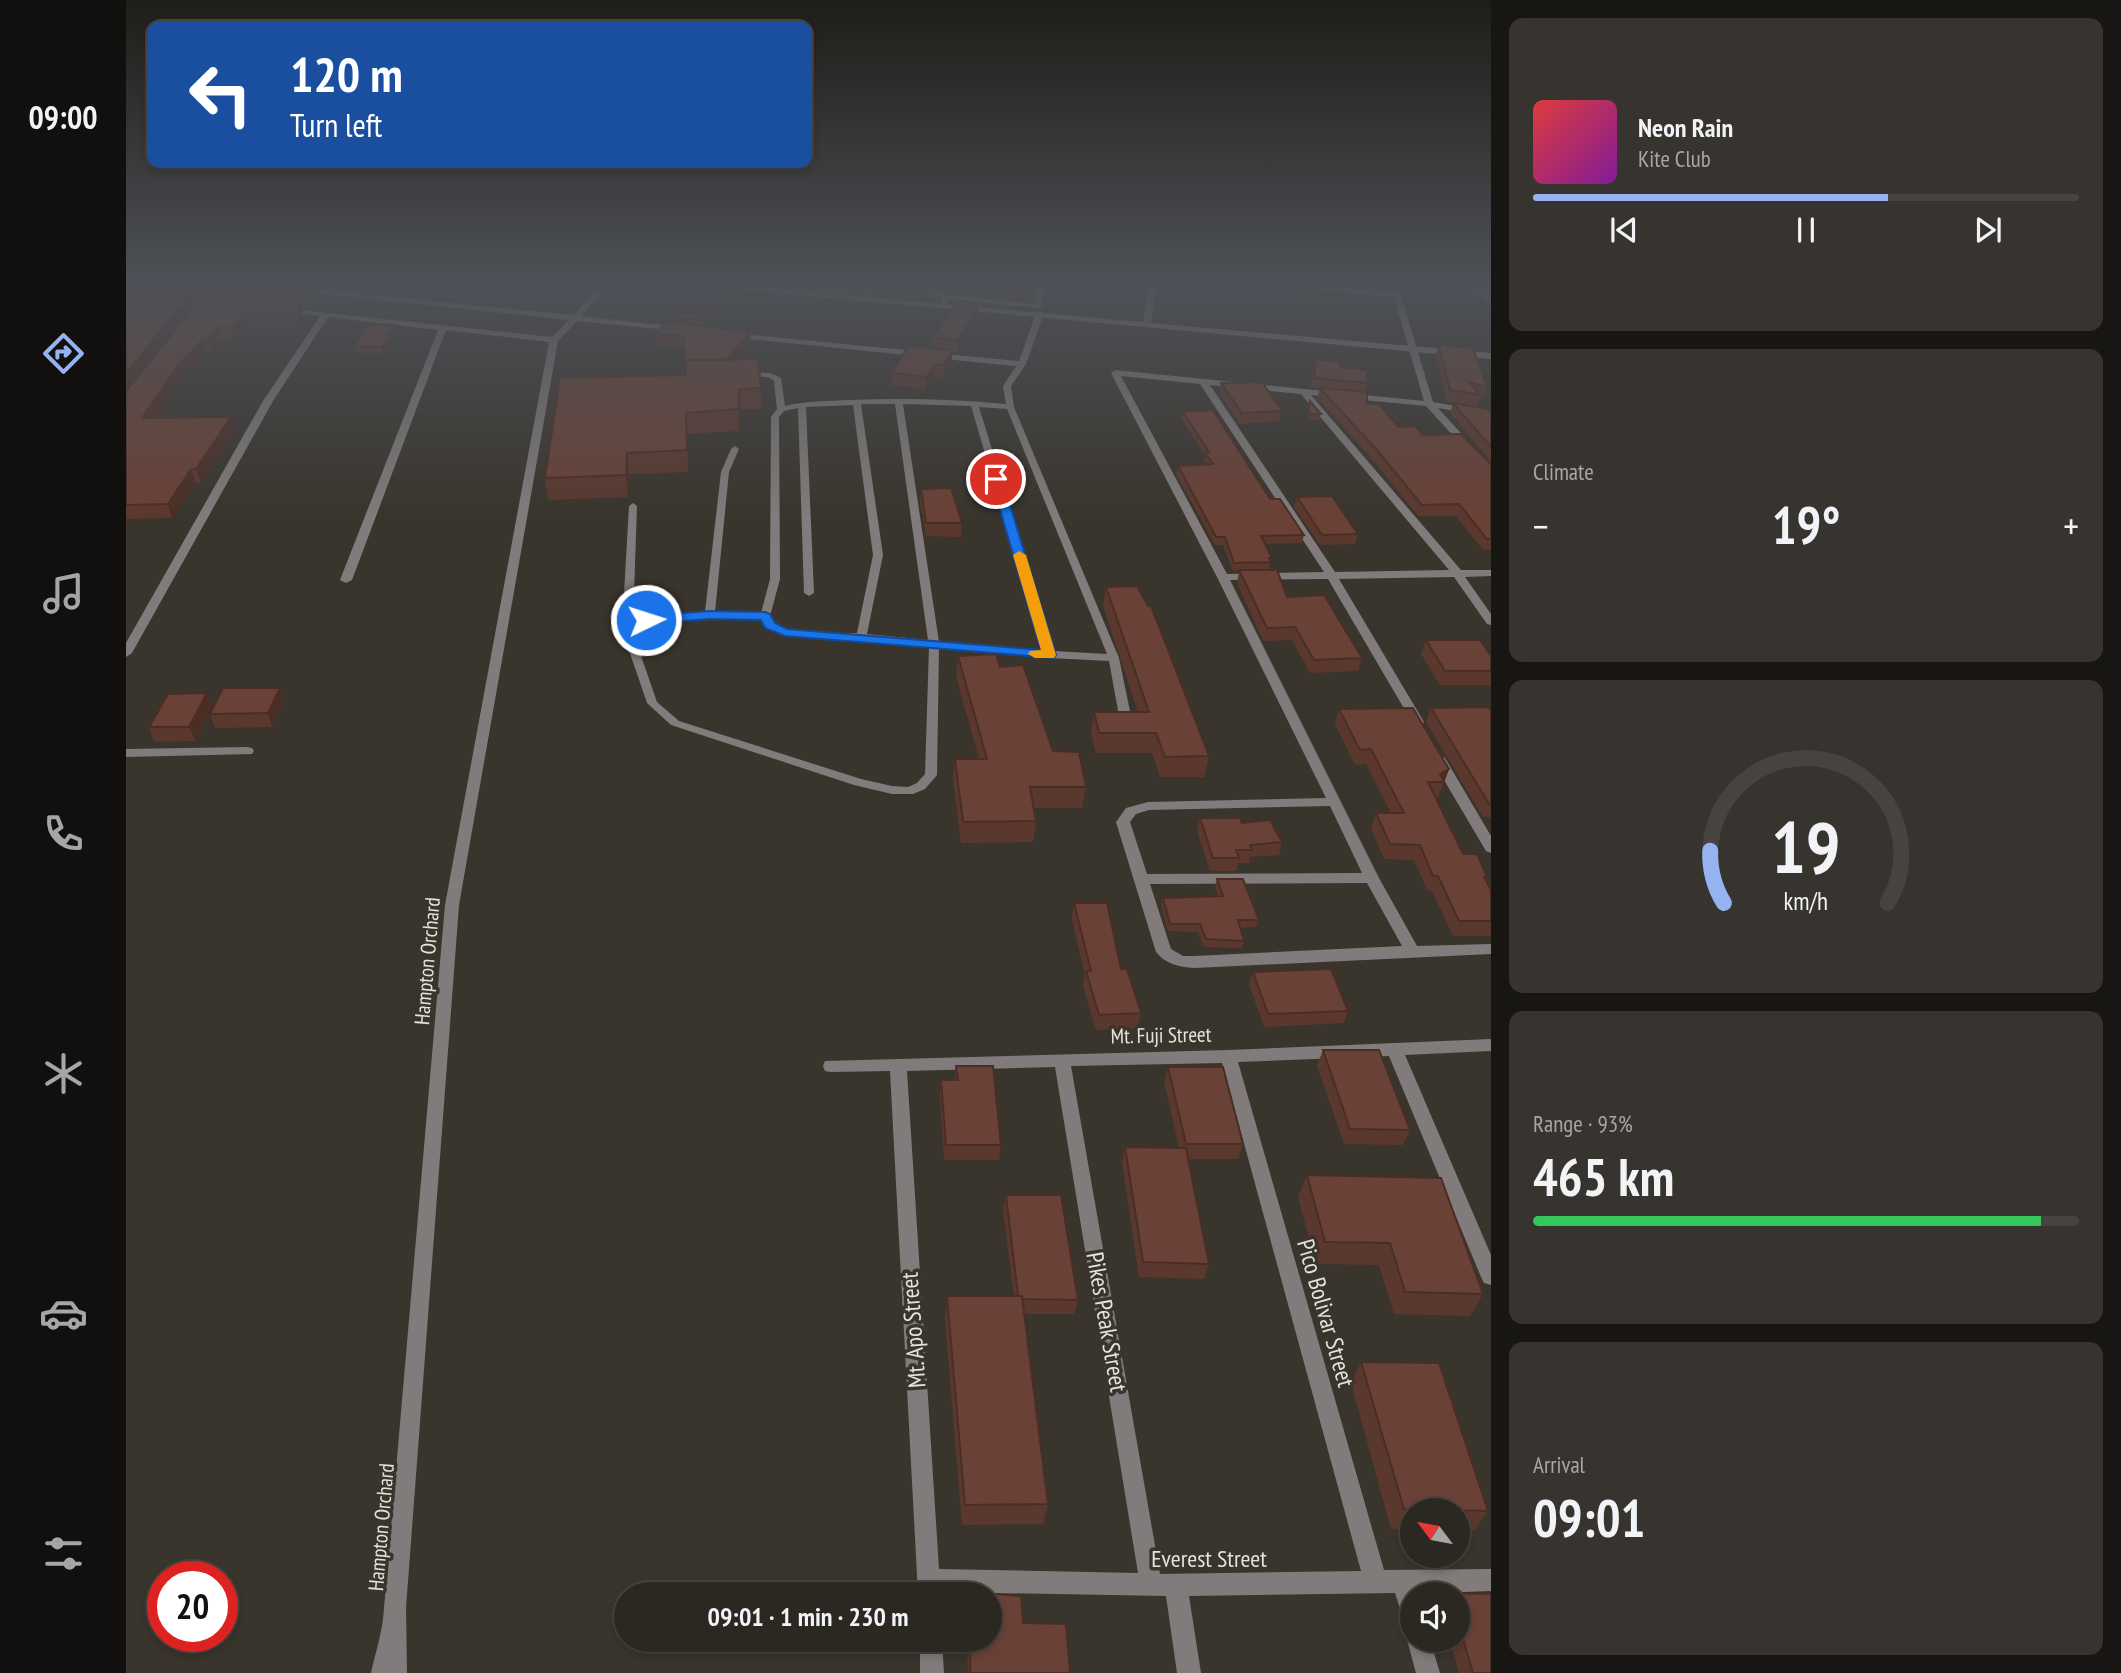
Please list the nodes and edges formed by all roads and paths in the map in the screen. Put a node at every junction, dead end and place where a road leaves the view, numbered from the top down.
1 (294, 361) edge
2 (428, 361) edge
3 (550, 361) edge
4 (1002, 361) edge
5 (1417, 361) edge
6 (1021, 363) joint
7 (731, 375) edge
8 (1204, 383) junction
9 (1304, 392) junction
10 (857, 402) junction
11 (899, 402) junction
12 (974, 403) junction
13 (1429, 404) junction
14 (802, 405) junction
15 (1010, 407) junction
16 (781, 408) junction
17 (1491, 415) edge
18 (735, 449) dead end
19 (1491, 472) edge
20 (633, 506) dead end
21 (1491, 573) edge
22 (1458, 574) junction
23 (1333, 577) junction
24 (1223, 578) junction
25 (346, 580) dead end
26 (809, 593) dead end
27 (710, 615) junction
28 (765, 616) junction
29 (624, 621) junction
30 (1491, 622) edge
31 (861, 637) junction
32 (934, 646) junction
33 (126, 653) edge
34 (1049, 655) junction
35 (1114, 658) junction
36 (1125, 716) edge
37 (1422, 730) edge
38 (1429, 742) edge
39 (247, 751) dead end
40 (126, 753) edge
41 (1336, 802) junction
42 (1491, 848) edge
43 (1372, 878) junction
44 (1141, 879) junction
45 (1491, 949) edge
46 (1412, 950) junction
47 (1491, 1045) edge
48 (1394, 1048) junction
49 (1228, 1056) junction
50 (1062, 1060) junction
51 (831, 1066) dead end
52 (898, 1066) junction
53 (1491, 1277) edge
54 (1491, 1580) edge
55 (928, 1582) edge
56 (1433, 1582) edge
57 (1376, 1583) junction
58 (1400, 1583) edge
59 (1175, 1584) junction
60 (1151, 1585) junction
61 (1002, 1586) edge
62 (395, 1608) junction
63 (931, 1652) edge
64 (1422, 1652) edge
65 (383, 1673) edge
66 (395, 1673) edge
67 (932, 1673) edge
68 (1189, 1673) edge
69 (1428, 1673) edge

1 - 33 street
2 - 25 street
3 - 62 street, Hampton Orchard
4 - 6 street
5 - 13 street
6 - 15 lane
7 - 16 lane
8 - 9 street
8 - 23 street
8 - 24 street
9 - 13 street
9 - 22 street
10 - 11 lane
10 - 14 lane
10 - 31 lane
11 - 12 lane
11 - 32 lane
12 - 15 lane
12 - 34 lane
13 - 17 street
13 - 19 street
14 - 16 lane
14 - 26 lane
15 - 35 lane
16 - 28 lane
18 - 27 lane
20 - 29 lane
21 - 22 street
22 - 23 street
22 - 30 street
23 - 24 street
23 - 37 street
24 - 41 street
27 - 28 lane
27 - 29 lane
28 - 31 lane
29 - 32 lane
31 - 32 lane
32 - 34 lane
34 - 35 lane
35 - 36 lane
38 - 42 street
39 - 40 street
41 - 43 street
41 - 44 street
43 - 44 street
43 - 46 street
44 - 46 street
45 - 46 street
47 - 48 street, Mt. Fuji Street
48 - 49 street, Mt. Fuji Street
48 - 53 street
49 - 50 street, Mt. Fuji Street
49 - 57 street, Pico Bolivar Street
50 - 52 street, Mt. Fuji Street
50 - 60 street, Pikes Peak Street
51 - 52 street, Mt. Fuji Street
52 - 55 street, Mt. Apo Street
54 - 56 street, Everest Street
57 - 58 street, Everest Street
57 - 59 street, Everest Street
59 - 60 street, Everest Street
59 - 68 street
60 - 61 street, Everest Street
62 - 65 street
62 - 66 street, Hampton Orchard
63 - 67 street
64 - 69 street

